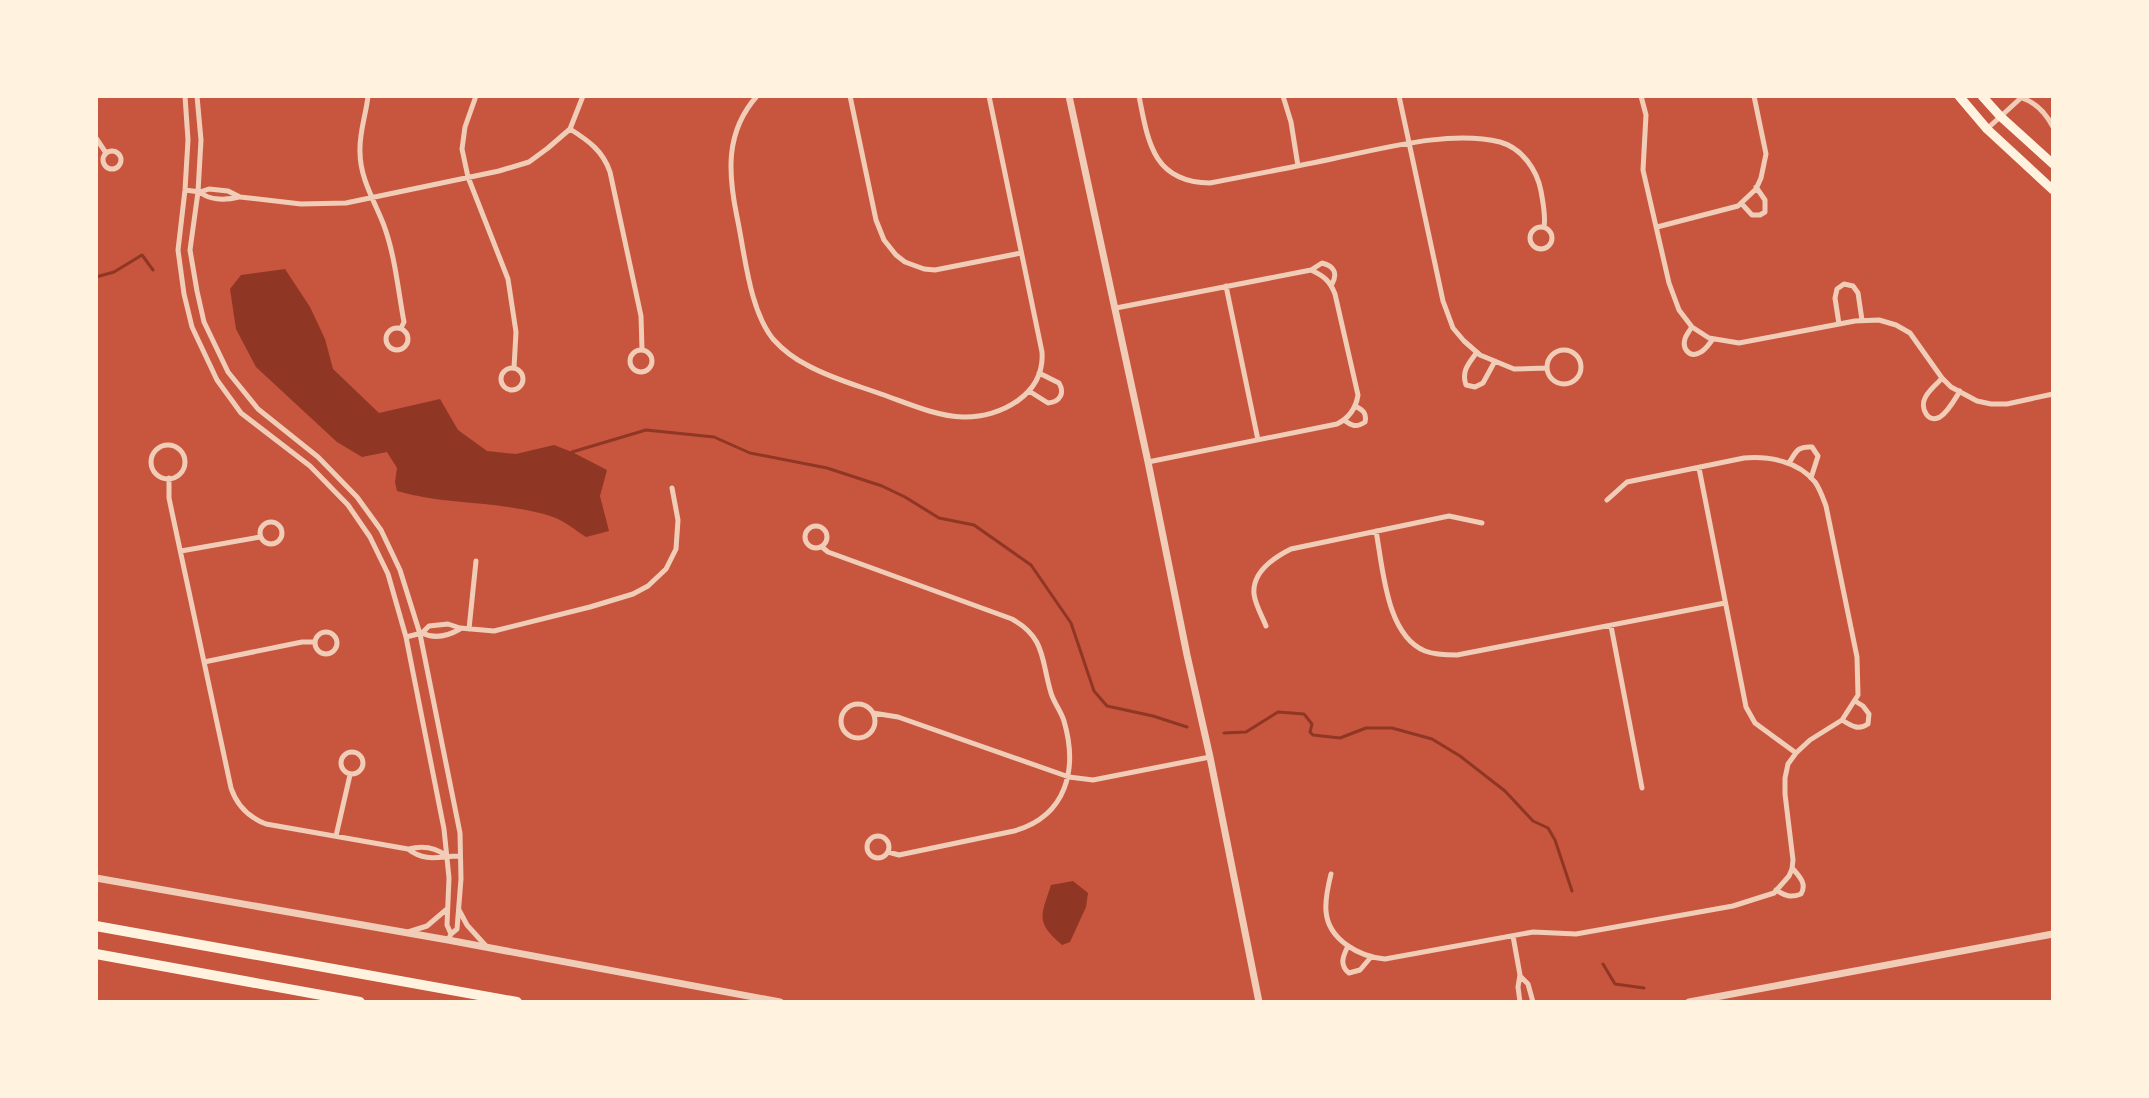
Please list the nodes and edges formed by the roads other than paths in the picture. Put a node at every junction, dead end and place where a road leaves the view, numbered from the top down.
1 (185, 96) edge
2 (197, 96) edge
3 (368, 96) edge
4 (476, 96) edge
5 (583, 96) edge
6 (757, 96) edge
7 (850, 96) edge
8 (989, 96) edge
9 (1069, 96) edge
10 (1139, 96) edge
11 (1283, 96) edge
12 (1399, 96) edge
13 (1641, 96) edge
14 (1754, 96) edge
15 (1959, 96) edge
16 (1982, 96) edge
17 (2022, 97) edge
18 (2000, 116) junction
19 (2053, 127) edge
20 (570, 129) junction
21 (1987, 129) junction
22 (96, 138) edge
23 (1410, 143) junction
24 (106, 153) dead end
25 (2053, 164) edge
26 (1298, 166) junction
27 (468, 177) junction
28 (1756, 187) junction
29 (185, 190) junction
30 (2053, 190) edge
31 (199, 192) junction
32 (371, 198) junction
33 (1741, 203) junction
34 (1544, 227) junction
35 (1657, 227) junction
36 (1021, 253) junction
37 (1311, 270) junction
38 (1331, 285) junction
39 (1226, 286) junction
40 (1116, 308) junction
41 (1862, 320) junction
42 (1839, 324) junction
43 (1692, 327) junction
44 (401, 328) junction
45 (1713, 339) junction
46 (642, 349) junction
47 (1477, 352) junction
48 (1495, 361) junction
49 (514, 368) junction
50 (1547, 368) junction
51 (1039, 373) junction
52 (1942, 378) junction
53 (1029, 391) junction
54 (1960, 391) junction
55 (2053, 394) edge
56 (1355, 406) junction
57 (1344, 420) junction
58 (1258, 440) junction
59 (1148, 462) junction
60 (1789, 463) junction
61 (1699, 468) junction
62 (169, 478) junction
63 (1811, 478) junction
64 (672, 488) dead end
65 (1607, 500) dead end
66 (1482, 523) dead end
67 (1376, 531) junction
68 (260, 537) junction
69 (822, 547) junction
70 (181, 551) junction
71 (476, 561) dead end
72 (1725, 603) junction
73 (1266, 626) dead end
74 (1611, 626) junction
75 (460, 628) junction
76 (469, 629) junction
77 (421, 633) junction
78 (406, 637) junction
79 (315, 642) junction
80 (204, 662) junction
81 (1855, 701) junction
82 (873, 713) junction
83 (1842, 720) junction
84 (1796, 753) junction
85 (1210, 757) junction
86 (350, 775) junction
87 (1069, 777) junction
88 (1642, 788) dead end
89 (336, 836) junction
90 (888, 852) junction
91 (447, 856) junction
92 (460, 856) junction
93 (1793, 868) junction
94 (1331, 874) dead end
95 (96, 878) edge
96 (1776, 890) junction
97 (459, 908) junction
98 (448, 909) junction
99 (96, 926) edge
100 (406, 933) junction
101 (2053, 934) edge
102 (1513, 936) junction
103 (450, 937) junction
104 (1348, 946) junction
105 (487, 947) junction
106 (96, 954) edge
107 (1371, 957) junction
108 (1520, 976) junction
109 (360, 1002) edge
110 (517, 1002) edge
111 (780, 1002) edge
112 (1259, 1002) edge
113 (1520, 1002) edge
114 (1533, 1002) edge
115 (1689, 1002) edge

1 - 29 street
2 - 31 street
3 - 32 street
4 - 27 street
5 - 20 street
6 - 53 street
7 - 36 street
8 - 36 street
9 - 40 street
10 - 26 street
11 - 26 street
12 - 23 street
13 - 35 street
14 - 28 street
15 - 21 main road
16 - 18 main road
17 - 18 street
17 - 19 street
18 - 21 street
18 - 25 main road
20 - 27 street
20 - 46 street
21 - 30 main road
22 - 24 street
23 - 26 street
23 - 34 street
23 - 47 street
27 - 32 street
27 - 49 street
28 - 33 street
28 - 33 street
29 - 31 street
29 - 78 street
31 - 32 street
31 - 77 street
32 - 44 street
33 - 35 street
34 - 34 street
35 - 43 street
36 - 51 street
37 - 38 street
37 - 38 street
37 - 39 street
38 - 56 street
39 - 40 street
39 - 58 street
40 - 59 street
41 - 42 street
41 - 42 street
41 - 52 street
42 - 45 street
43 - 45 street
43 - 45 street
44 - 44 street
46 - 46 street
47 - 48 street
47 - 48 street
48 - 50 street
49 - 49 street
50 - 50 street
51 - 53 street
51 - 53 street
52 - 54 street
52 - 54 street
54 - 55 street
56 - 57 street
56 - 57 street
57 - 58 street
58 - 59 street
59 - 85 street
60 - 61 street
60 - 63 street
60 - 63 street
61 - 65 street
61 - 72 street
62 - 62 street
62 - 70 street
63 - 81 street
64 - 76 street
66 - 67 street
67 - 73 street
67 - 74 street
68 - 68 street
68 - 70 street
69 - 69 street
69 - 87 street
70 - 80 street
71 - 76 street
72 - 74 street
72 - 84 street
74 - 88 street
75 - 76 street
75 - 77 street
75 - 77 street
77 - 78 street
77 - 92 street
78 - 91 street
79 - 79 street
79 - 80 street
80 - 89 street
81 - 83 street
81 - 83 street
82 - 82 street
82 - 87 street
83 - 84 street
84 - 93 street
85 - 87 street
85 - 112 street
86 - 86 street
86 - 89 street
87 - 90 street
89 - 91 street
90 - 90 street
91 - 92 street
91 - 98 street
92 - 97 street
93 - 96 street
93 - 96 street
94 - 104 street
95 - 100 street
96 - 102 street
97 - 103 street
97 - 105 street
98 - 100 street
98 - 103 street
99 - 110 highway
100 - 103 street
101 - 115 street
102 - 107 street
102 - 108 street
103 - 105 street
104 - 107 street
104 - 107 street
105 - 111 street
106 - 109 highway
108 - 113 street
108 - 114 street

